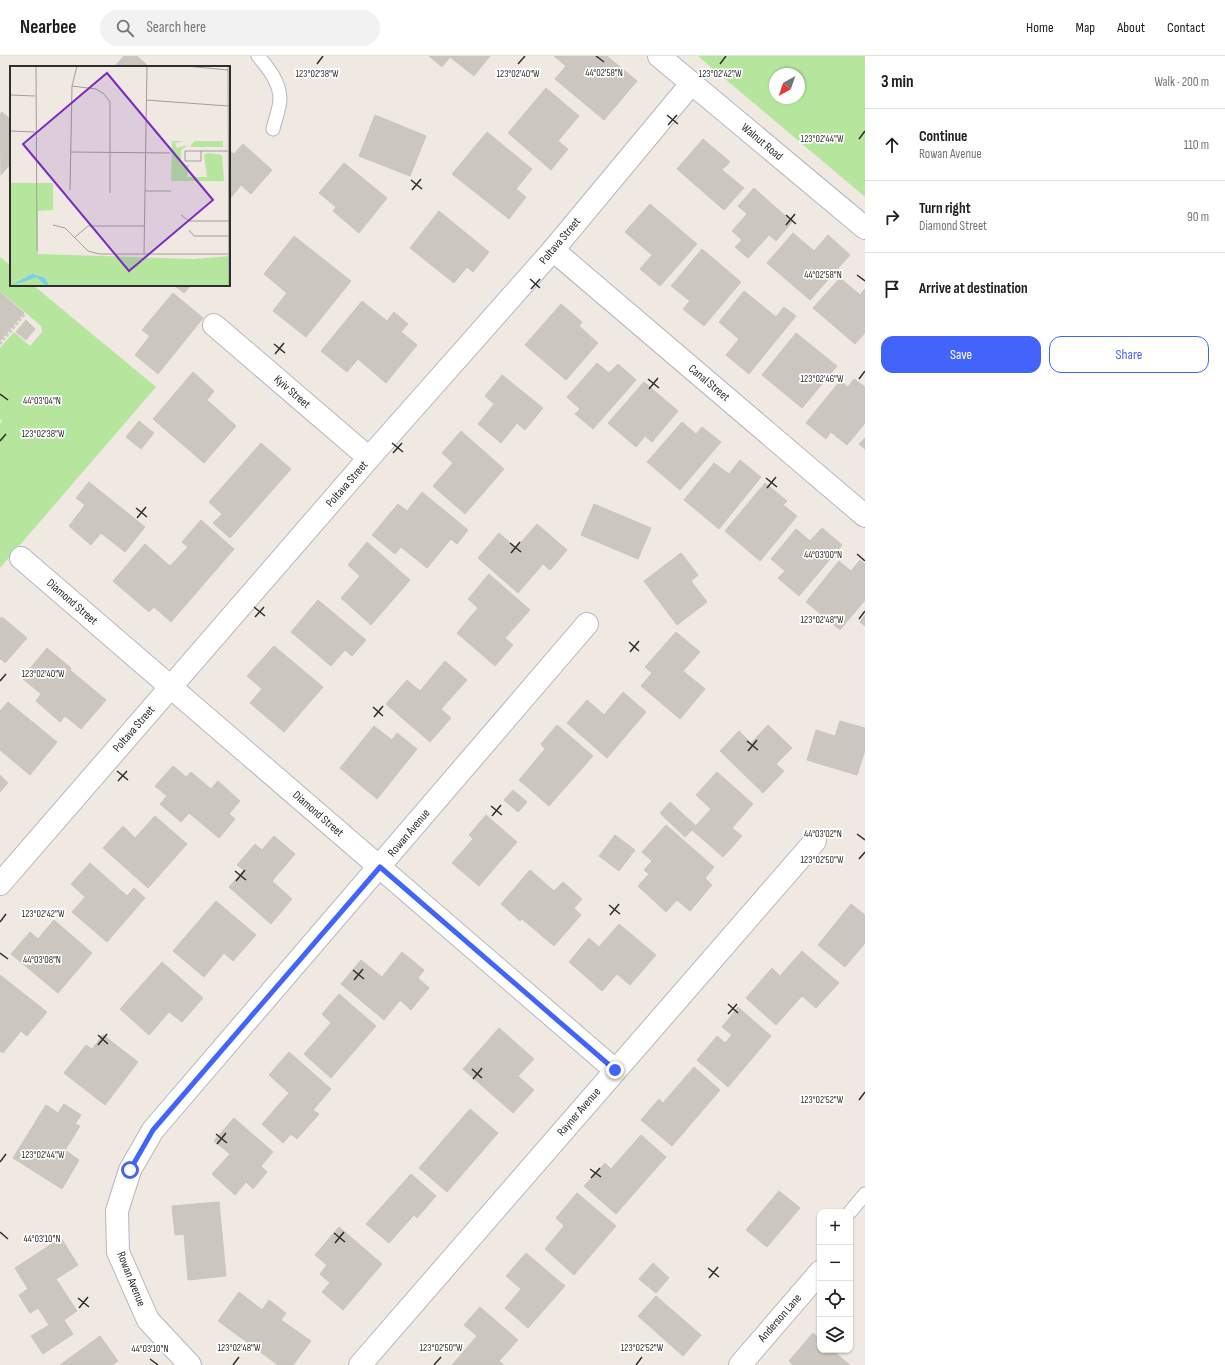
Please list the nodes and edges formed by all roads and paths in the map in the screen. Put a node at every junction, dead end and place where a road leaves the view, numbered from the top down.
1 (258, 56) edge
2 (659, 56) edge
3 (692, 84) junction
4 (273, 129) dead end
5 (865, 228) edge
6 (553, 250) junction
7 (25, 314) dead end
8 (214, 325) dead end
9 (0, 344) edge
10 (369, 458) junction
11 (865, 516) edge
12 (21, 558) dead end
13 (587, 624) dead end
14 (170, 687) junction
15 (815, 841) dead end
16 (380, 867) junction
17 (0, 884) edge
18 (615, 1070) junction
19 (865, 1194) edge
20 (852, 1209) edge
21 (817, 1275) edge
22 (190, 1365) edge
23 (360, 1365) edge
24 (740, 1365) edge

1 - 4 lane
2 - 3 street, Walnut Road
3 - 5 street, Walnut Road
3 - 6 street, Poltava Street
6 - 10 street, Poltava Street
6 - 11 street, Canal Street
7 - 9 path
8 - 10 street, Kyiv Street
10 - 14 street, Poltava Street
12 - 14 street, Diamond Street
13 - 16 street, Rowan Avenue
14 - 16 street, Diamond Street
14 - 17 street, Poltava Street
15 - 18 street, Rayner Avenue
16 - 18 street, Diamond Street
16 - 22 street, Rowan Avenue
18 - 23 street, Rayner Avenue
19 - 20 lane
21 - 24 street, Anderson Lane

